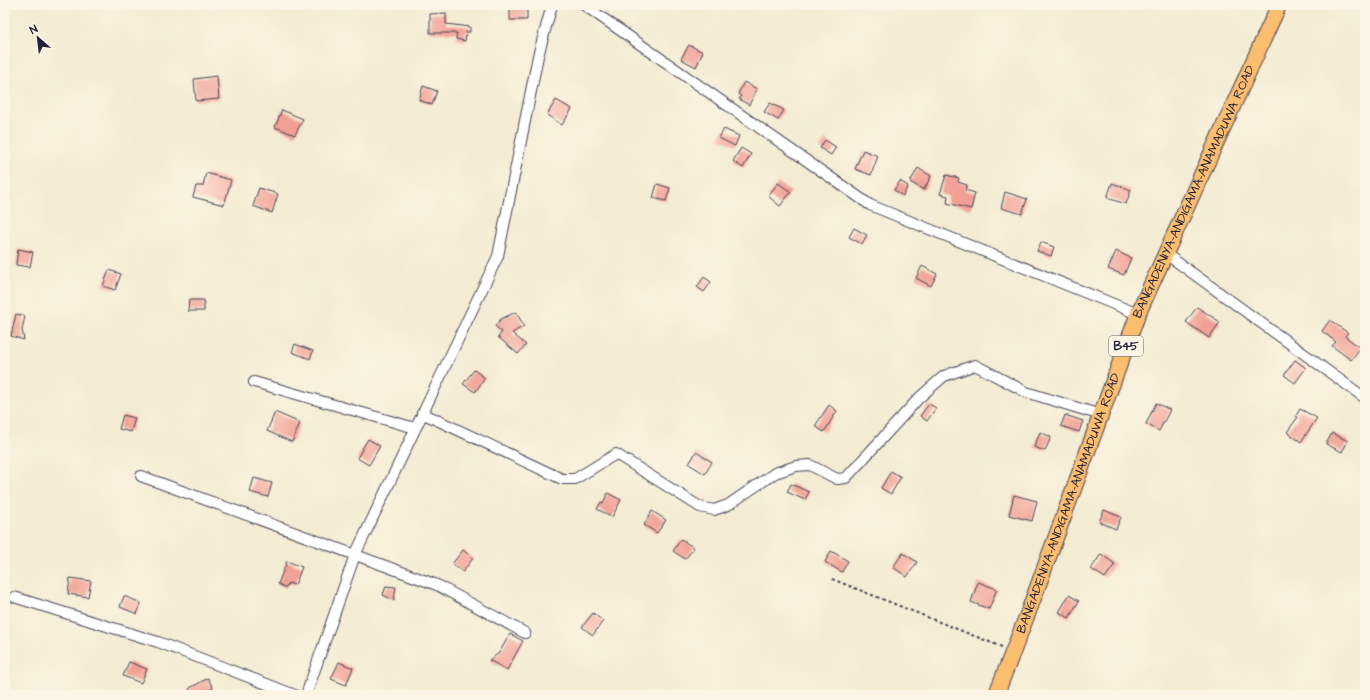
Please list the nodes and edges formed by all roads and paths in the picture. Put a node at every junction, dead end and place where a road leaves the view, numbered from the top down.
1 (552, 5) edge
2 (584, 5) edge
3 (1279, 5) edge
4 (1166, 254) junction
5 (1138, 314) junction
6 (254, 382) dead end
7 (1365, 398) edge
8 (422, 413) junction
9 (1101, 415) junction
10 (415, 428) junction
11 (141, 476) dead end
12 (355, 555) junction
13 (832, 579) dead end
14 (14, 597) dead end
15 (525, 633) dead end
16 (1012, 651) junction
17 (295, 695) edge
18 (306, 695) edge
19 (996, 695) edge

1 - 8 street
2 - 5 street
3 - 4 main road, BANGADENIYA-ANDIGAMA-ANAMADUWA ROAD / B45
4 - 5 main road, BANGADENIYA-ANDIGAMA-ANAMADUWA ROAD / B45
4 - 7 street
5 - 9 main road, BANGADENIYA-ANDIGAMA-ANAMADUWA ROAD / B45
6 - 10 street
8 - 9 street
8 - 10 street
9 - 16 main road, BANGADENIYA-ANDIGAMA-ANAMADUWA ROAD / B45
10 - 12 street
11 - 12 street
12 - 15 street
12 - 18 street
13 - 16 path
14 - 17 street
16 - 19 main road, BANGADENIYA-ANDIGAMA-ANAMADUWA ROAD / B45

